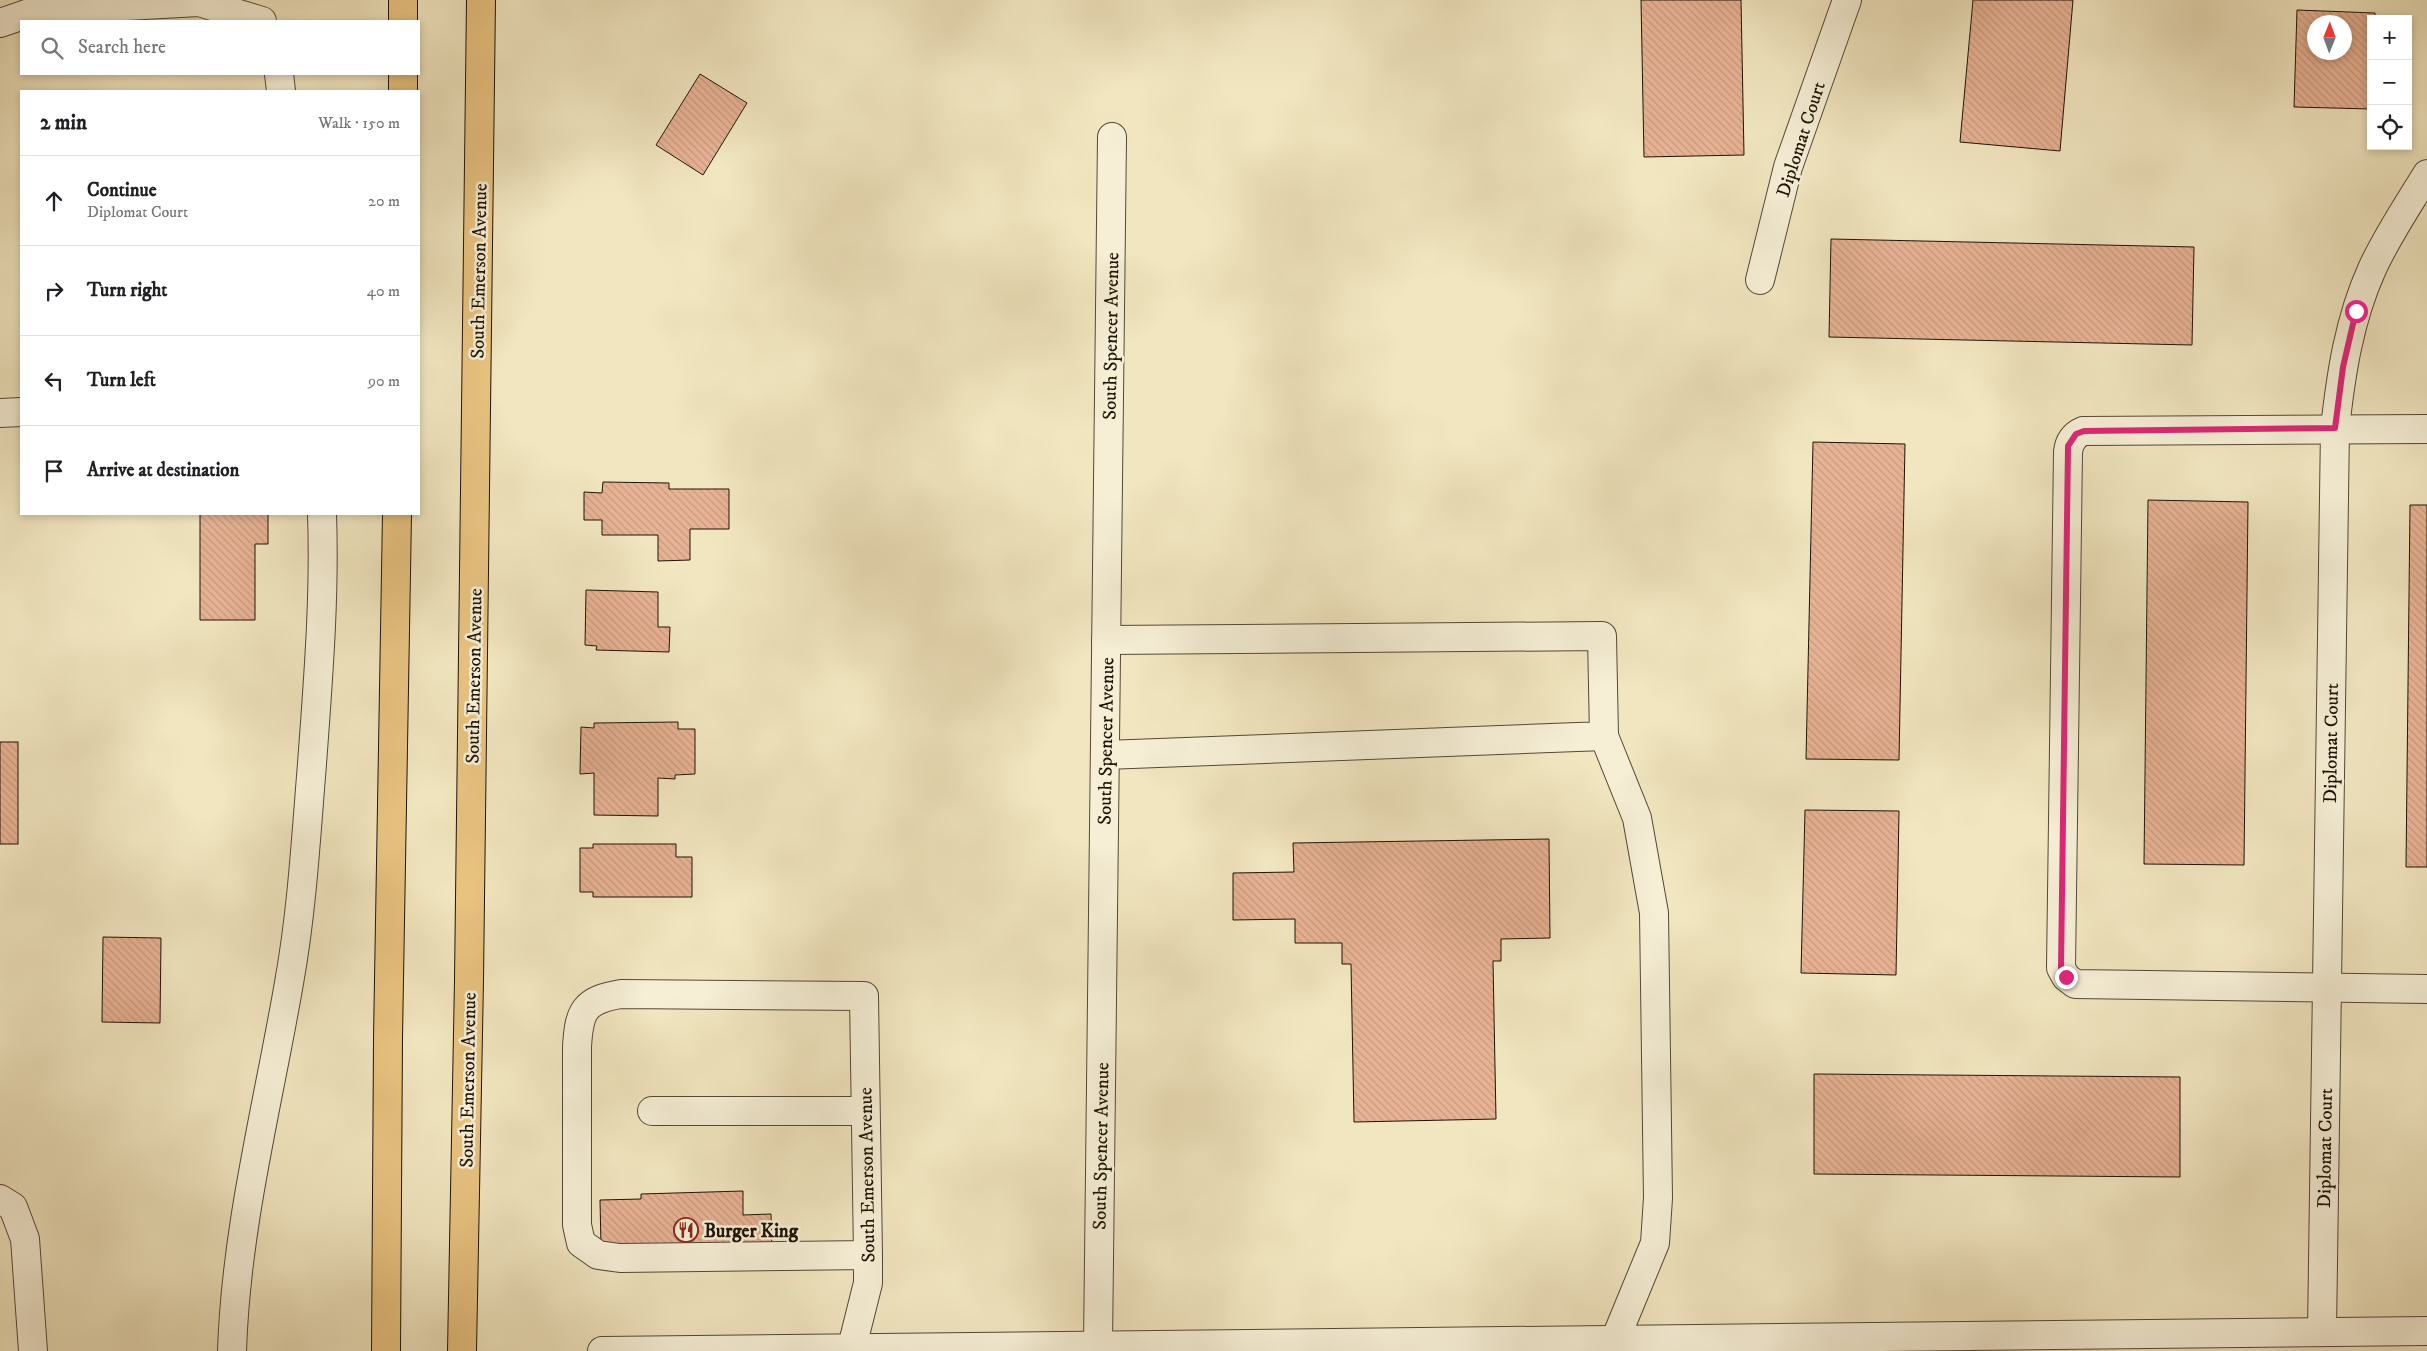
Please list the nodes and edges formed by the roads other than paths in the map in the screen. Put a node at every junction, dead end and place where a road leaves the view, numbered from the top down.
1 (403, 0) edge
2 (481, 0) edge
3 (1847, 0) edge
4 (259, 20) edge
5 (403, 20) edge
6 (0, 23) edge
7 (279, 75) edge
8 (403, 75) edge
9 (281, 90) edge
10 (403, 90) edge
11 (1112, 137) dead end
12 (2427, 174) edge
13 (1760, 280) dead end
14 (0, 412) edge
15 (20, 412) edge
16 (2335, 428) junction
17 (2427, 429) edge
18 (322, 515) edge
19 (397, 515) edge
20 (1106, 640) junction
21 (1604, 736) junction
22 (1105, 754) junction
23 (2327, 988) junction
24 (2427, 989) edge
25 (652, 1111) dead end
26 (865, 1111) junction
27 (0, 1199) edge
28 (868, 1255) junction
29 (2427, 1331) edge
30 (2322, 1332) junction
31 (1616, 1340) junction
32 (2075, 1343) edge
33 (1098, 1345) junction
34 (981, 1349) edge
35 (851, 1350) edge
36 (33, 1351) edge
37 (232, 1351) edge
38 (386, 1351) edge
39 (462, 1351) edge
40 (602, 1351) edge

1 - 5 main road
2 - 39 main road, South Emerson Avenue
3 - 13 street, Diplomat Court
4 - 6 street
7 - 9 street
8 - 10 main road
11 - 20 street, South Spencer Avenue
12 - 16 street, Diplomat Court
14 - 15 street
16 - 17 street
16 - 23 street, Diplomat Court
16 - 23 street
18 - 37 street
19 - 38 main road
20 - 21 street
20 - 22 street, South Spencer Avenue
21 - 22 street
21 - 31 street
22 - 33 street, South Spencer Avenue
23 - 24 street
23 - 30 street, Diplomat Court
25 - 26 street
26 - 28 street, South Emerson Avenue
26 - 28 street, South Emerson Avenue
27 - 36 street
28 - 35 street, South Emerson Avenue
29 - 30 street
30 - 32 street
31 - 32 street
31 - 33 street
33 - 34 street
34 - 35 street
35 - 40 street

